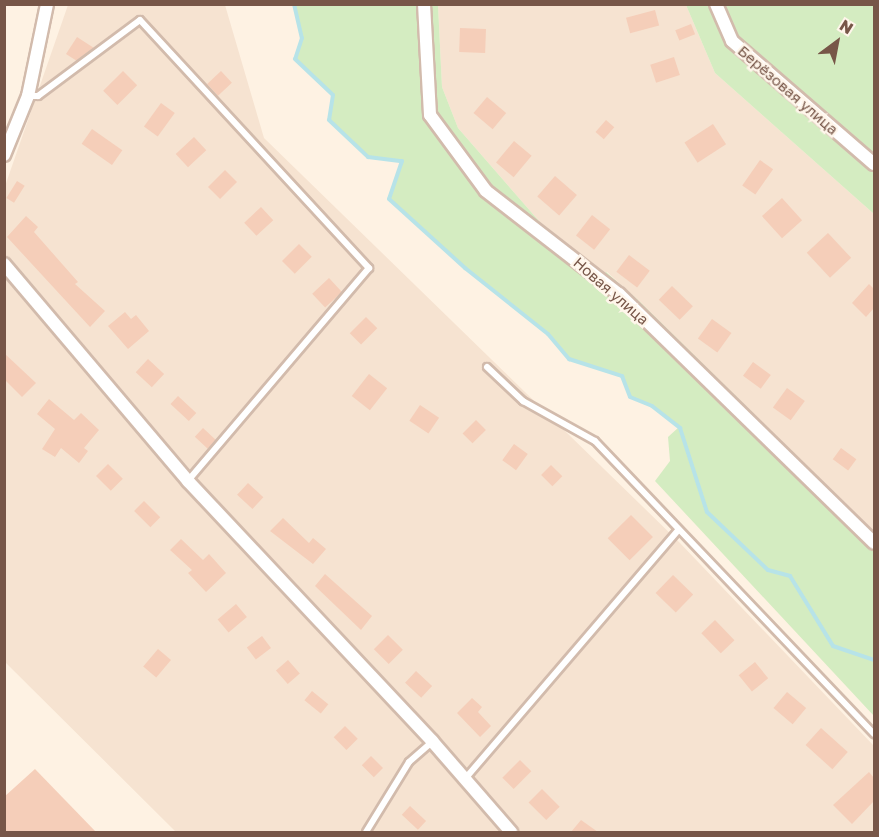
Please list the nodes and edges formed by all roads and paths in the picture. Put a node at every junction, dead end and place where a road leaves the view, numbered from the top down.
1 (47, 4) edge
2 (424, 4) edge
3 (716, 4) edge
4 (28, 96) junction
5 (4, 155) edge
6 (874, 164) edge
7 (4, 264) edge
8 (487, 367) dead end
9 (188, 481) junction
10 (679, 529) junction
11 (874, 543) edge
12 (874, 734) edge
13 (432, 741) junction
14 (463, 780) junction
15 (366, 832) edge
16 (511, 832) edge

1 - 4 street
2 - 11 street, Новая улица
3 - 6 street, Берёзовая улица
4 - 5 street
4 - 9 lane
7 - 9 street
8 - 10 lane
9 - 13 street
10 - 12 lane
10 - 14 lane
13 - 14 street
13 - 15 lane
14 - 16 street

